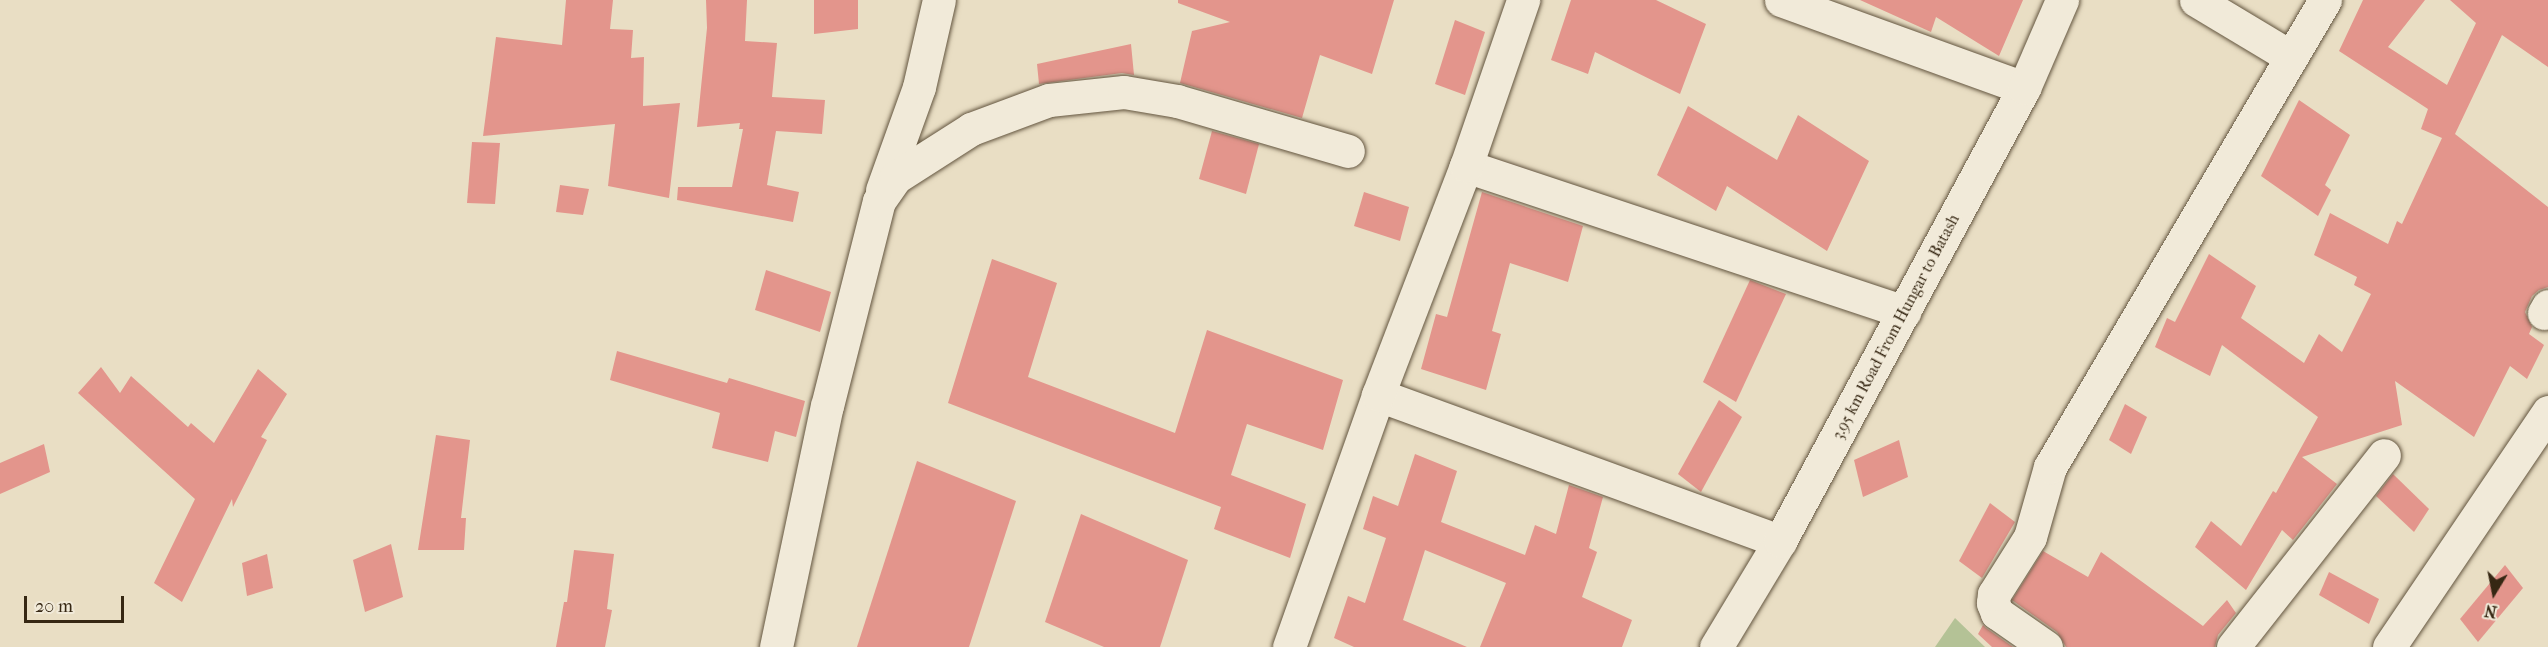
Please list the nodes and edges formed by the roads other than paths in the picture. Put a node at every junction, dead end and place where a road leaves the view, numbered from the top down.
1 (939, 0) edge
2 (1523, 0) edge
3 (1780, 0) edge
4 (2062, 0) edge
5 (2196, 0) edge
6 (2325, 0) edge
7 (2291, 57) junction
8 (2024, 88) junction
9 (1348, 151) dead end
10 (1466, 166) junction
11 (879, 201) junction
12 (1904, 312) junction
13 (1378, 395) junction
14 (2548, 412) edge
15 (2384, 455) dead end
16 (1780, 541) junction
17 (776, 647) edge
18 (1289, 647) edge
19 (1716, 647) edge
20 (2046, 647) edge
21 (2233, 647) edge
22 (2389, 647) edge

1 - 11 street
2 - 10 street
3 - 8 street
4 - 8 street, 3.95 km Road From Hungar to Batash
5 - 7 street
6 - 7 street
7 - 20 street
8 - 12 street, 3.95 km Road From Hungar to Batash
9 - 11 street
10 - 12 street
10 - 13 street
11 - 17 street
12 - 16 street, 3.95 km Road From Hungar to Batash
13 - 16 street
13 - 18 street
14 - 22 street
15 - 21 street
16 - 19 street, 3.95 km Road From Hungar to Batash

